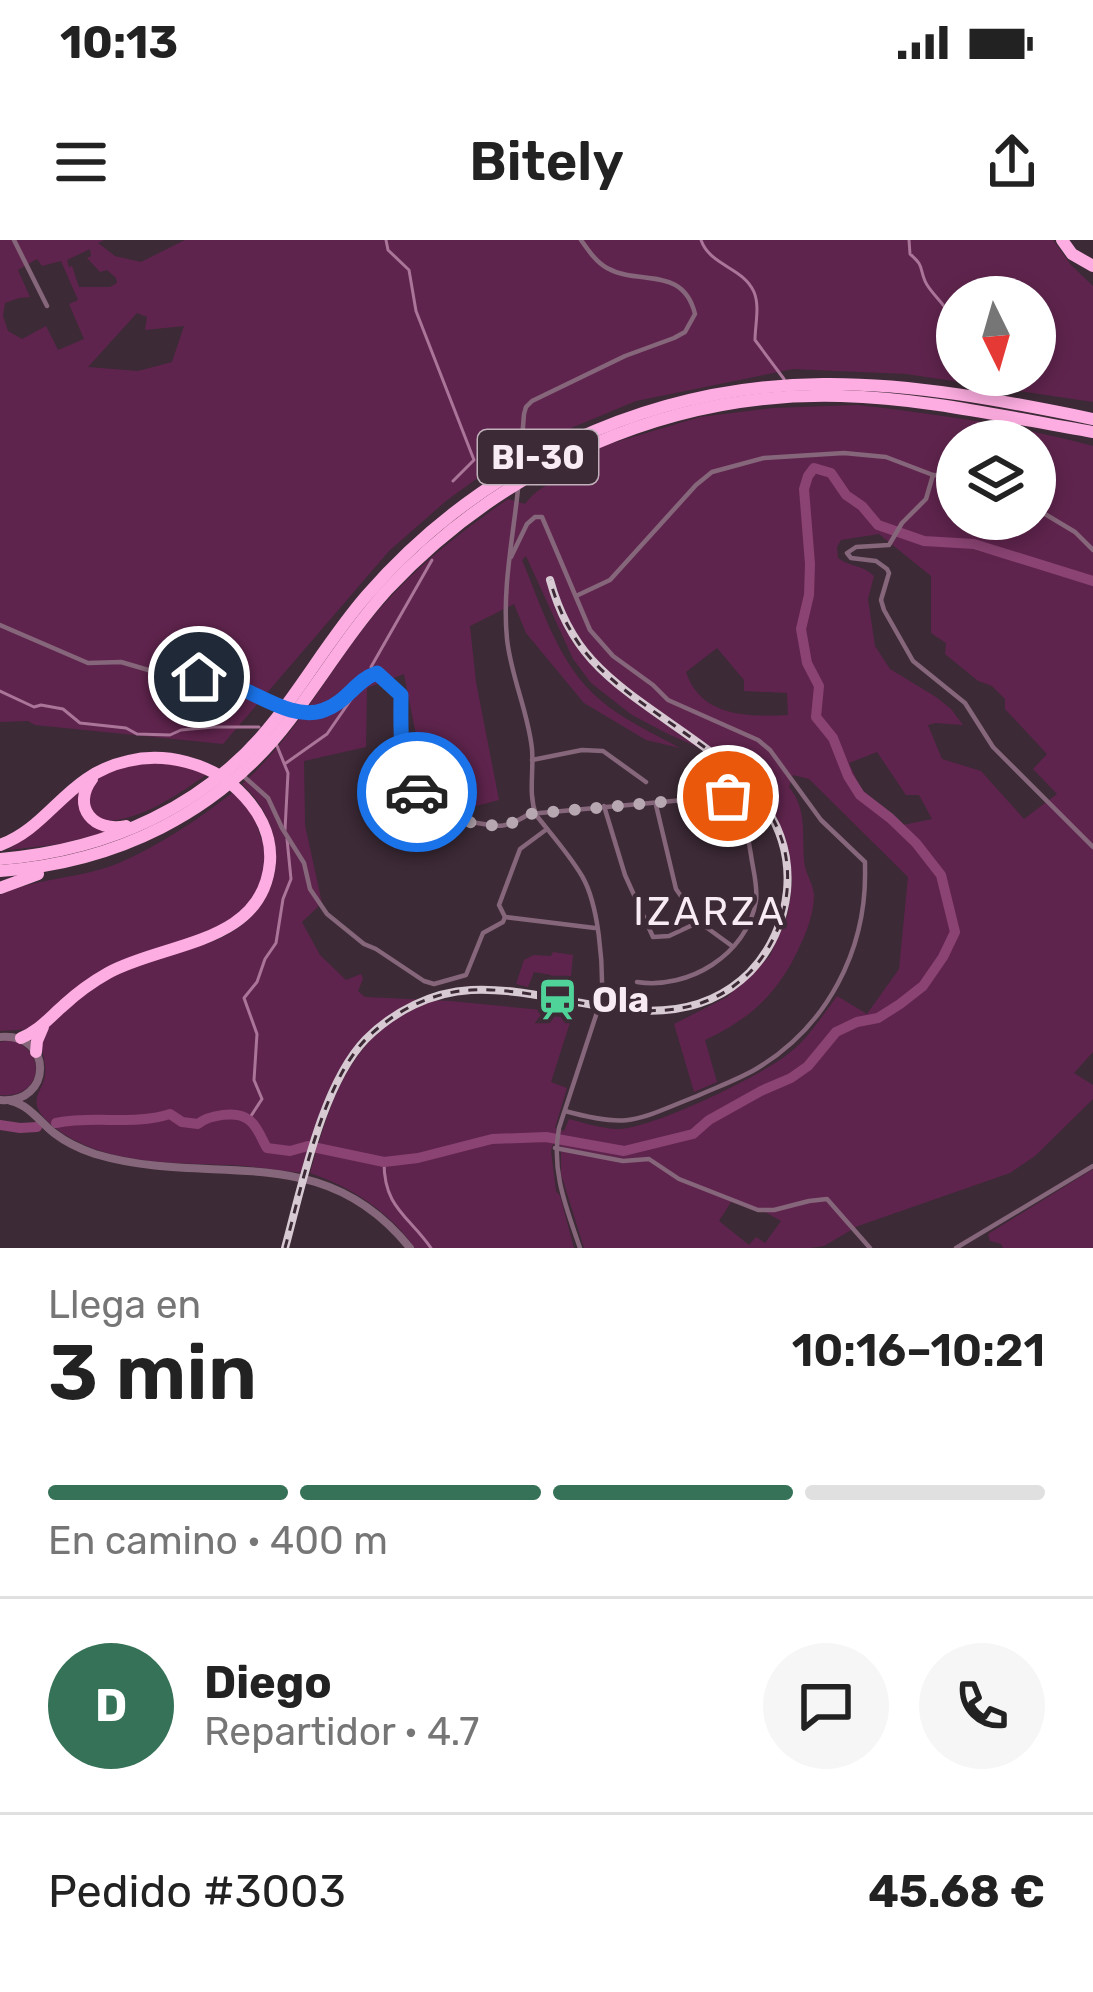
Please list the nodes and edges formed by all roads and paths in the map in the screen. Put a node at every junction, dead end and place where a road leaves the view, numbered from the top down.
1 (14, 240) edge
2 (581, 240) edge
3 (1062, 240) edge
4 (1093, 266) edge
5 (47, 306) dead end
6 (1093, 417) edge
7 (1093, 435) edge
8 (933, 475) junction
9 (936, 475) edge
10 (1056, 521) edge
11 (1093, 550) edge
12 (509, 562) junction
13 (576, 596) junction
14 (0, 625) edge
15 (304, 691) junction
16 (532, 760) junction
17 (228, 765) dead end
18 (102, 770) junction
19 (646, 782) dead end
20 (213, 790) junction
21 (655, 802) junction
22 (604, 806) junction
23 (536, 815) junction
24 (154, 817) junction
25 (547, 829) junction
26 (0, 845) edge
27 (1093, 847) edge
28 (0, 859) edge
29 (74, 862) junction
30 (0, 871) edge
31 (0, 888) edge
32 (505, 917) junction
33 (699, 922) junction
34 (597, 928) junction
35 (732, 946) junction
36 (637, 982) dead end
37 (44, 1025) junction
38 (0, 1037) edge
39 (21, 1038) junction
40 (36, 1052) junction
41 (32, 1090) junction
42 (6, 1100) edge
43 (565, 1111) junction
44 (34, 1114) junction
45 (556, 1147) junction
46 (1093, 1166) edge
47 (410, 1248) edge
48 (580, 1248) edge
49 (870, 1248) edge
50 (956, 1248) edge

1 - 5 street
2 - 12 street
3 - 4 highway
6 - 15 highway, BI-30
7 - 15 highway, BI-30
8 - 9 street
8 - 13 street
8 - 27 street
10 - 11 street
12 - 13 street
12 - 16 street
13 - 43 street
14 - 23 street
15 - 20 highway, BI-30
16 - 19 street
16 - 23 street
17 - 32 street
18 - 24 highway
18 - 26 highway
18 - 37 highway
20 - 24 highway, BI-30
20 - 29 highway, BI-30
21 - 22 street
21 - 33 street
21 - 35 street
22 - 23 street
22 - 33 street
23 - 25 street
24 - 28 highway, BI-30
25 - 32 street
25 - 34 street
29 - 30 highway, BI-30
29 - 31 highway
32 - 34 street
33 - 35 street
34 - 43 street
35 - 36 street
37 - 39 highway
37 - 40 highway
38 - 39 street
39 - 40 street
40 - 41 street
41 - 42 street
41 - 44 street
42 - 44 street
43 - 45 street
44 - 47 street
45 - 48 street
45 - 49 street
46 - 50 street

